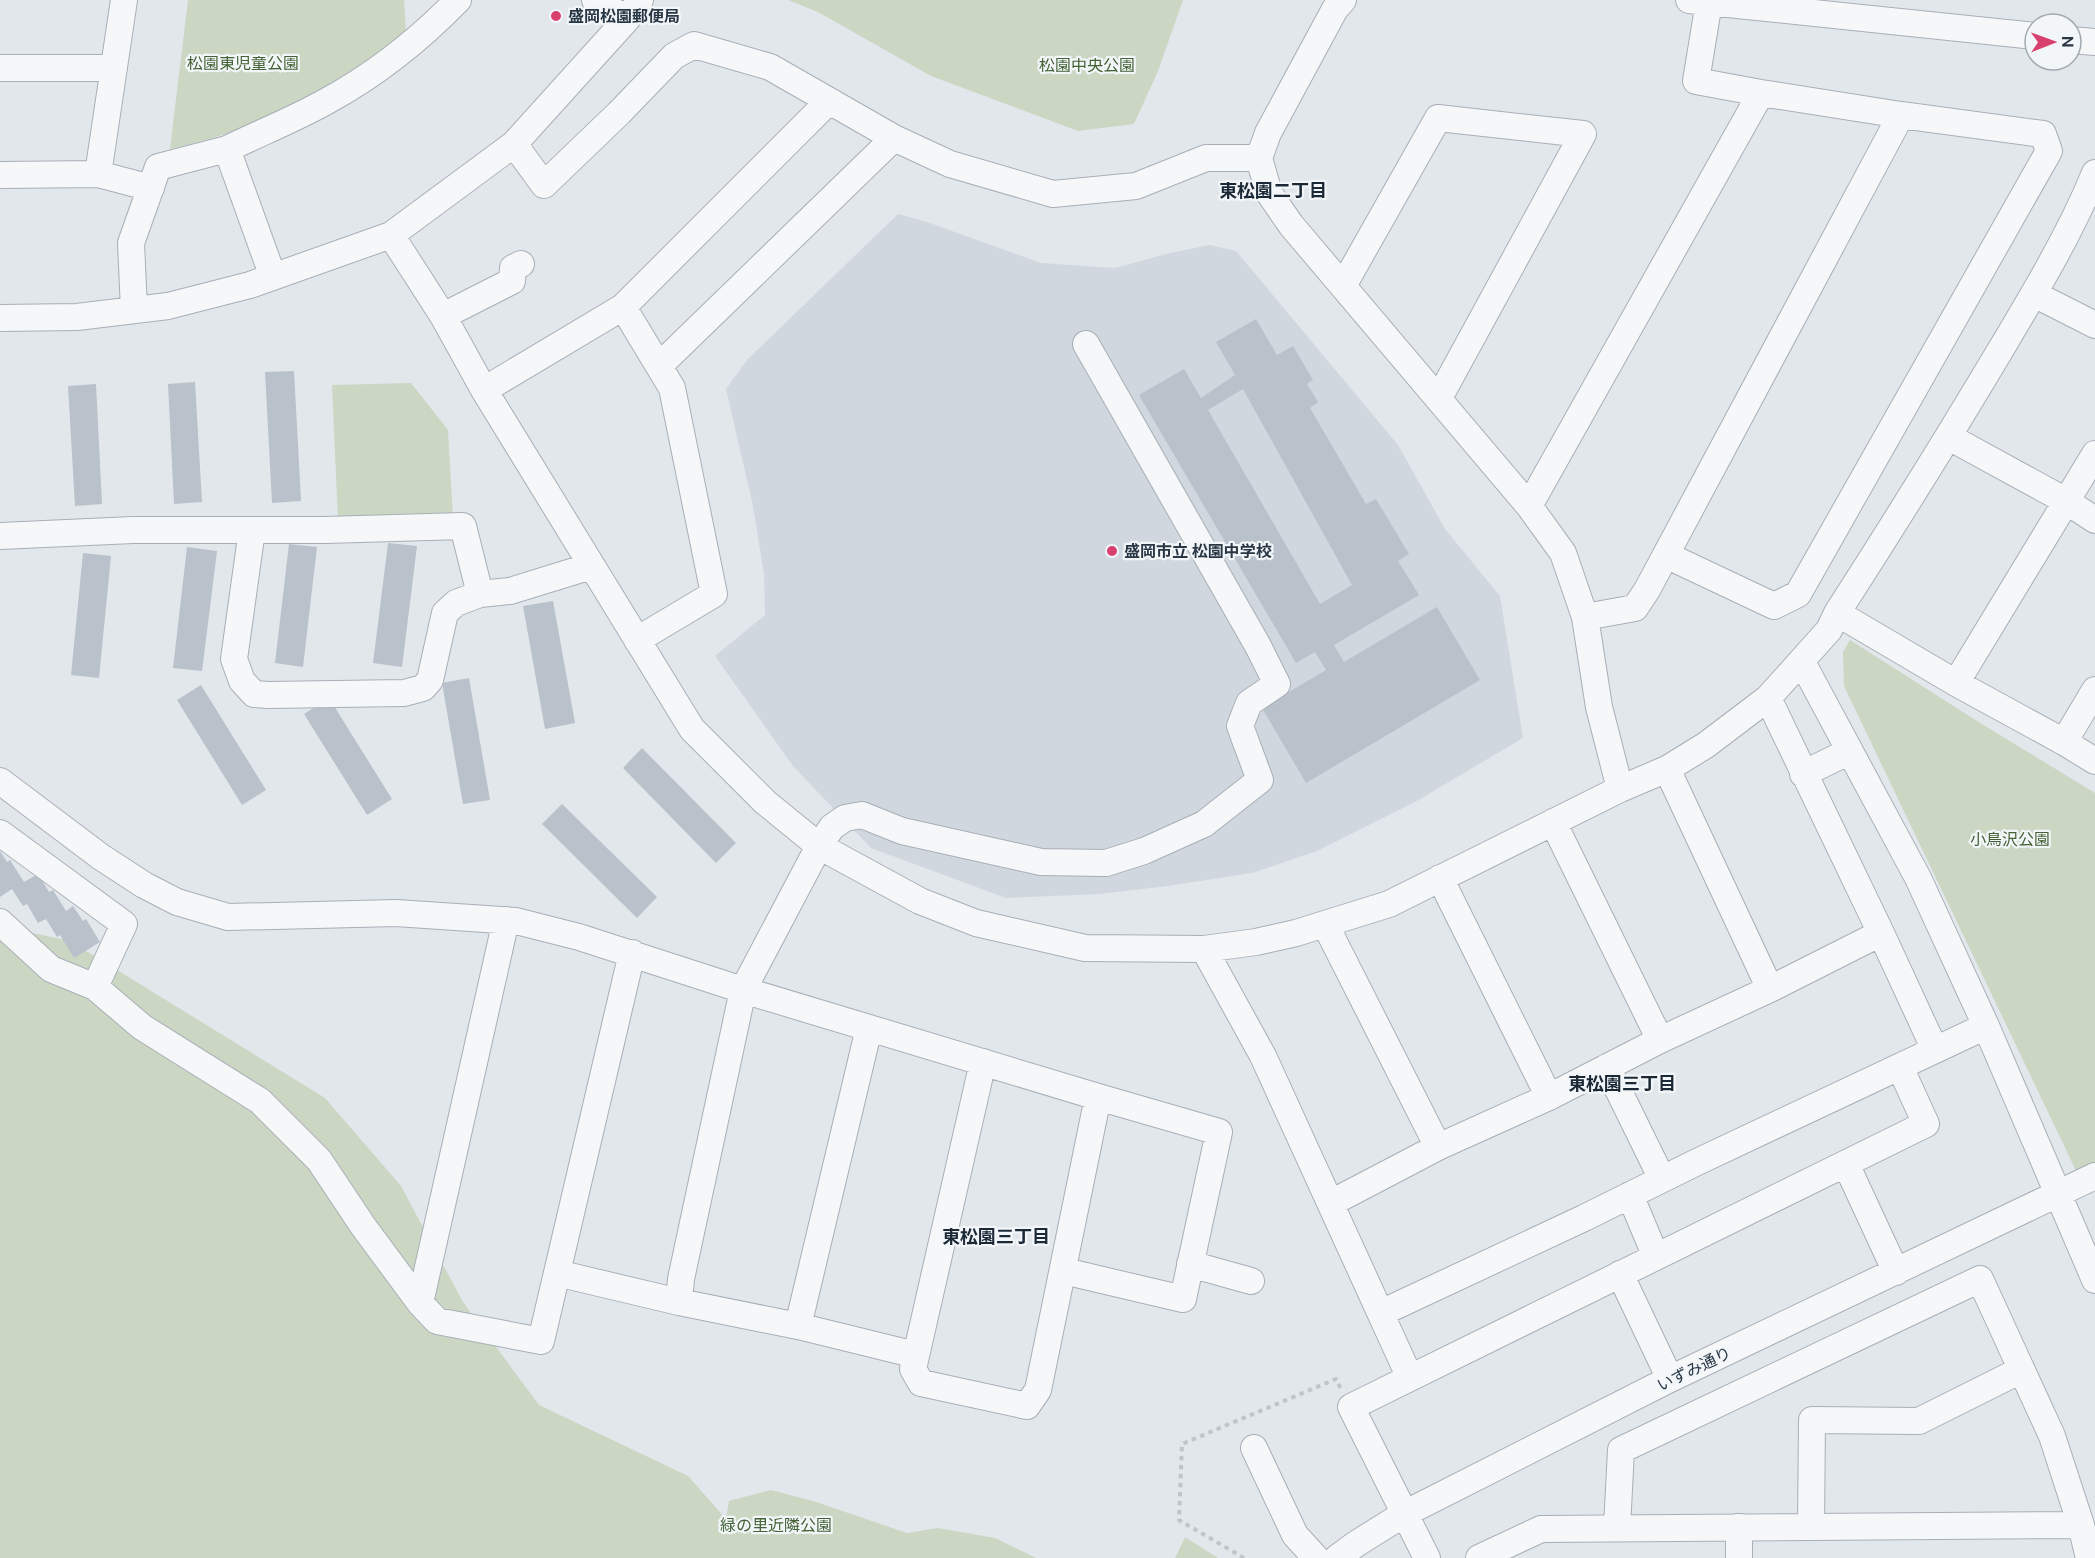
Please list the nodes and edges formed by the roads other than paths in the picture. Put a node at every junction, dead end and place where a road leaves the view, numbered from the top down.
1 (124, 0) edge
2 (458, 0) edge
3 (595, 0) edge
4 (1343, 0) edge
5 (1699, 1) edge
6 (633, 10) edge
7 (2023, 35) edge
8 (0, 68) edge
9 (114, 68) junction
10 (1761, 93) junction
11 (829, 101) junction
12 (1901, 115) junction
13 (894, 138) junction
14 (514, 144) junction
15 (227, 148) junction
16 (1259, 159) junction
17 (2095, 173) edge
18 (99, 174) junction
19 (0, 175) edge
20 (151, 188) junction
21 (391, 235) junction
22 (521, 264) dead end
23 (273, 277) junction
24 (1343, 285) junction
25 (2034, 294) junction
26 (623, 307) junction
27 (134, 310) junction
28 (443, 316) junction
29 (0, 318) edge
30 (2095, 326) edge
31 (1086, 344) dead end
32 (659, 366) junction
33 (484, 390) junction
34 (1439, 398) junction
35 (1949, 437) junction
36 (2095, 454) edge
37 (2066, 501) junction
38 (1529, 506) junction
39 (2095, 520) edge
40 (252, 530) junction
41 (0, 536) edge
42 (1666, 555) junction
43 (591, 566) junction
44 (480, 594) junction
45 (1837, 613) junction
46 (1585, 617) junction
47 (637, 640) junction
48 (1802, 662) junction
49 (1956, 683) junction
50 (2095, 690) edge
51 (1768, 698) junction
52 (2064, 742) junction
53 (1850, 751) junction
54 (2095, 760) edge
55 (1667, 769) junction
56 (1803, 774) junction
57 (0, 781) edge
58 (1620, 789) junction
59 (1553, 822) junction
60 (0, 833) edge
61 (819, 846) junction
62 (1440, 878) junction
63 (506, 920) junction
64 (0, 922) edge
65 (1326, 924) junction
66 (1881, 933) junction
67 (1203, 949) junction
68 (632, 953) junction
69 (95, 987) junction
70 (1770, 988) junction
71 (743, 990) junction
72 (1986, 1026) junction
73 (869, 1028) junction
74 (1660, 1040) junction
75 (1935, 1050) junction
76 (983, 1062) junction
77 (1607, 1067) junction
78 (1899, 1067) junction
79 (1098, 1097) junction
80 (1549, 1097) junction
81 (1438, 1147) junction
82 (1846, 1164) junction
83 (2095, 1176) edge
84 (1662, 1179) junction
85 (2058, 1194) junction
86 (1630, 1195) junction
87 (1331, 1203) junction
88 (1656, 1257) junction
89 (1190, 1264) junction
90 (1064, 1271) junction
91 (1896, 1272) junction
92 (557, 1273) junction
93 (1620, 1274) junction
94 (2095, 1280) edge
95 (1251, 1281) dead end
96 (679, 1302) junction
97 (420, 1303) junction
98 (1381, 1313) junction
99 (798, 1326) junction
100 (916, 1355) junction
101 (2021, 1370) junction
102 (1410, 1378) junction
103 (1670, 1379) junction
104 (1254, 1448) dead end
105 (1404, 1514) junction
106 (2081, 1525) junction
107 (1739, 1527) junction
108 (1811, 1527) junction
109 (1617, 1528) junction
110 (1316, 1558) edge
111 (1337, 1558) edge
112 (1427, 1558) edge
113 (1479, 1558) edge
114 (1739, 1558) edge
115 (2089, 1558) edge

1 - 9 street
2 - 15 street
3 - 6 street
4 - 16 street
5 - 7 street
5 - 10 street
6 - 14 street
8 - 9 street
9 - 18 street
10 - 12 street
10 - 38 street
11 - 13 street
11 - 14 street
11 - 26 street
12 - 42 street
12 - 42 street
13 - 16 street
13 - 32 street
14 - 21 street
15 - 20 street
15 - 23 street
16 - 24 street
17 - 25 street
18 - 19 street
18 - 20 street
20 - 27 street
21 - 23 street
21 - 28 street
22 - 28 street
23 - 27 street
24 - 34 street
24 - 34 street
25 - 30 street
25 - 35 street
26 - 32 street
26 - 33 street
27 - 29 street
28 - 33 street
31 - 61 street
32 - 47 street
33 - 43 street
34 - 38 street
35 - 37 street
35 - 45 street
36 - 37 street
37 - 39 street
37 - 49 street
38 - 46 street
40 - 41 street
40 - 44 street
40 - 44 street
42 - 46 street
43 - 44 street
43 - 47 street
45 - 48 street
45 - 49 street
46 - 58 street
47 - 61 street
48 - 51 street
48 - 53 street
49 - 52 street
50 - 52 street
51 - 55 street
51 - 56 street
52 - 54 street
53 - 56 street
53 - 72 street
55 - 58 street
55 - 70 street
56 - 66 street
57 - 63 street
58 - 59 street
59 - 62 street
59 - 74 street
60 - 69 street
61 - 67 street
61 - 71 street
62 - 65 street
62 - 80 street
63 - 68 street
63 - 97 street
64 - 69 street
65 - 67 street
65 - 81 street
66 - 70 street
66 - 75 street
67 - 87 street
68 - 71 street
68 - 92 street
69 - 97 street
70 - 74 street
71 - 73 street
71 - 96 street
72 - 75 street
72 - 85 street
73 - 76 street
73 - 99 street
74 - 77 street
75 - 78 street
76 - 79 street
76 - 100 street
77 - 80 street
77 - 84 street
78 - 82 street
78 - 84 street
79 - 89 street
79 - 90 street
80 - 81 street
81 - 87 street
82 - 88 street
82 - 91 street
83 - 85 street, いずみ通り
84 - 86 street
85 - 91 street, いずみ通り
85 - 94 street
86 - 88 street
86 - 98 street
87 - 98 street
88 - 93 street
89 - 90 street
89 - 95 street
90 - 100 street
91 - 103 street, いずみ通り
92 - 96 street
92 - 97 street
93 - 102 street
93 - 103 street
96 - 99 street
98 - 102 street
99 - 100 street
101 - 106 street
101 - 108 street
101 - 109 street
102 - 105 street
103 - 105 street, いずみ通り
104 - 110 street
105 - 111 street, いずみ通り
105 - 112 street
106 - 108 street
106 - 115 street
107 - 108 street
107 - 109 street
107 - 114 street
109 - 113 street

